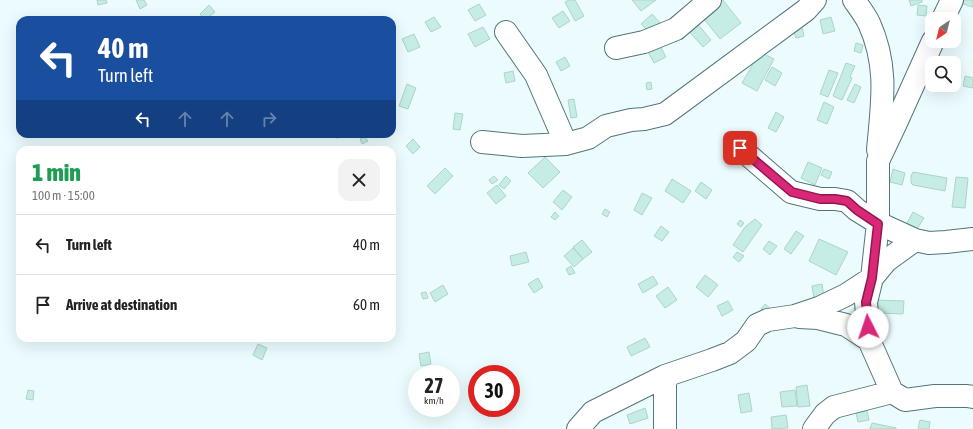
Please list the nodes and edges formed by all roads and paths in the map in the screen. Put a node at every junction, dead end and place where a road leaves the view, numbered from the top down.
1 (710, 0) edge
2 (815, 0) edge
3 (854, 0) edge
4 (952, 0) edge
5 (946, 12) edge
6 (506, 32) dead end
7 (616, 48) dead end
8 (930, 48) edge
9 (482, 142) dead end
10 (566, 144) junction
11 (740, 148) dead end
12 (878, 161) junction
13 (878, 224) junction
14 (973, 239) edge
15 (915, 240) junction
16 (872, 278) junction
17 (795, 316) junction
18 (869, 340) junction
19 (665, 376) junction
20 (892, 392) junction
21 (973, 397) edge
22 (578, 429) edge
23 (665, 429) edge
24 (814, 429) edge

1 - 7 street
2 - 10 street
3 - 12 street
4 - 5 street
6 - 10 street
8 - 12 street
9 - 10 street
11 - 13 street
12 - 13 street
13 - 15 street
13 - 16 street
14 - 15 street
15 - 16 street
16 - 17 street
16 - 18 street
17 - 18 street
17 - 19 street
18 - 20 street
19 - 22 street
19 - 23 street
20 - 21 street
20 - 24 street

